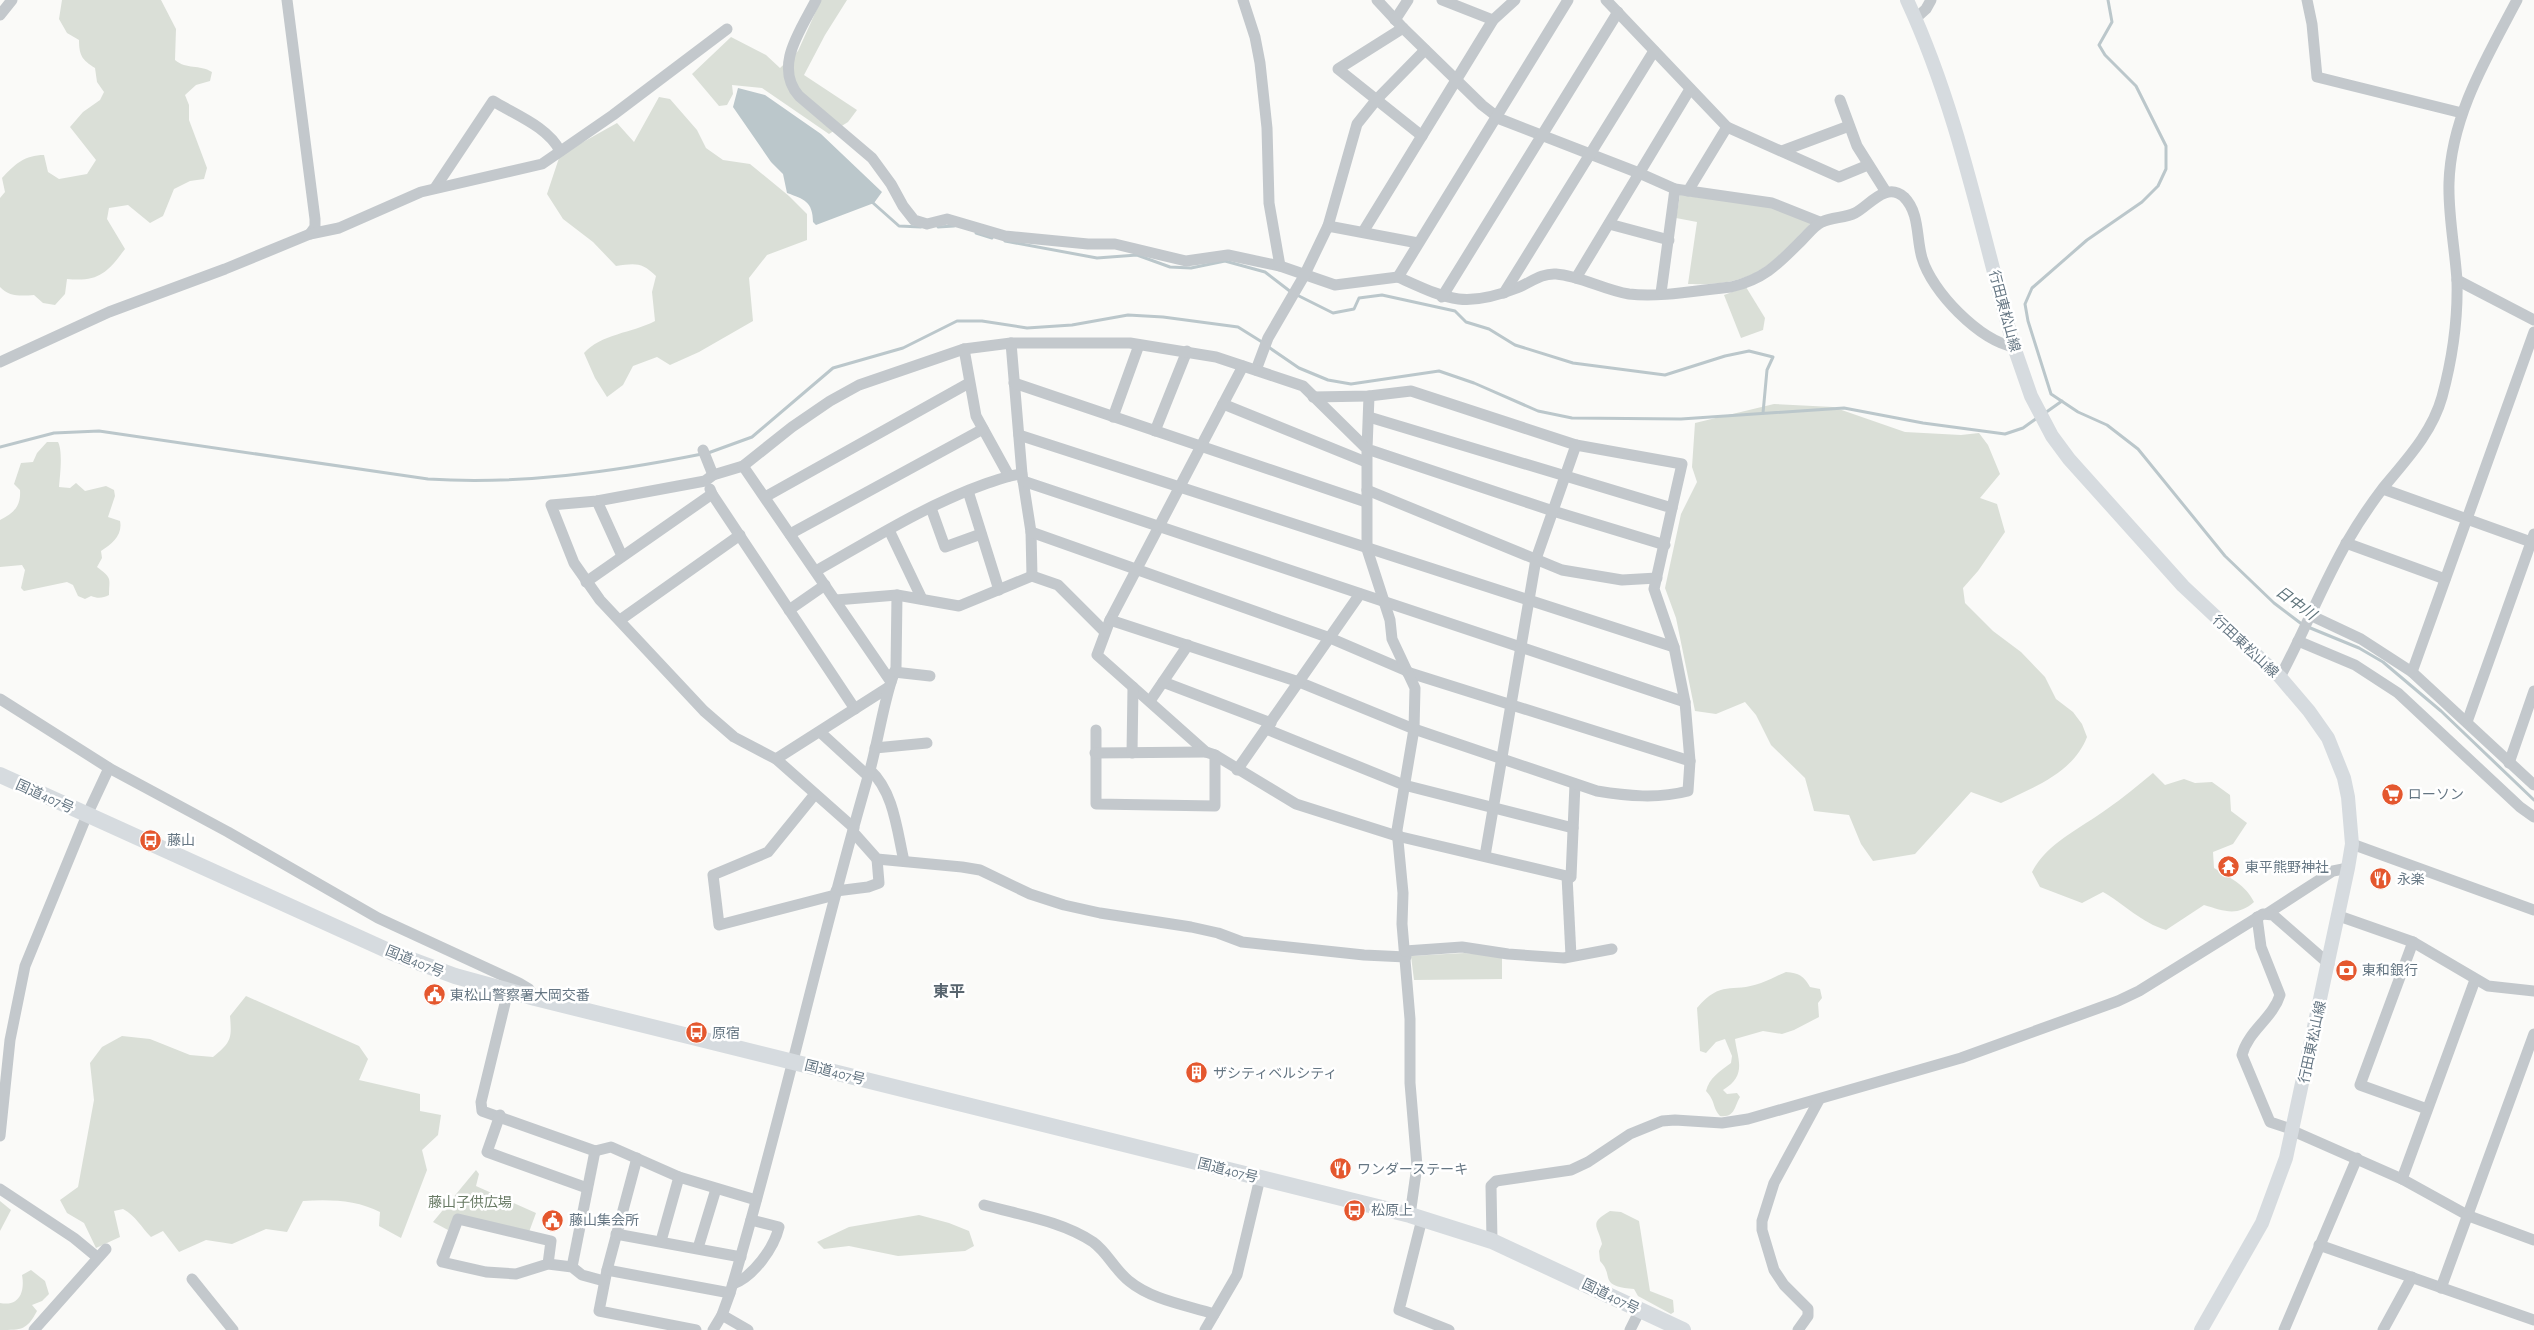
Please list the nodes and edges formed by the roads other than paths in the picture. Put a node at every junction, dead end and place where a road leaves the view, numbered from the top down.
1 (12, 0) edge
2 (287, 0) edge
3 (816, 0) edge
4 (1243, 0) edge
5 (1377, 0) edge
6 (1408, 0) edge
7 (1442, 0) edge
8 (1515, 0) edge
9 (1568, 0) edge
10 (1606, 0) edge
11 (1907, 0) edge
12 (1931, 0) edge
13 (2307, 0) edge
14 (2517, 0) edge
15 (1618, 12) junction
16 (0, 15) edge
17 (1915, 19) junction
18 (1493, 20) junction
19 (1399, 24) junction
20 (727, 29) dead end
21 (1425, 50) junction
22 (1654, 51) junction
23 (1457, 80) junction
24 (1690, 89) junction
25 (1377, 99) junction
26 (1840, 100) dead end
27 (2462, 113) junction
28 (1496, 116) junction
29 (1849, 126) junction
30 (1727, 127) junction
31 (1422, 136) junction
32 (1544, 136) junction
33 (560, 151) junction
34 (1782, 151) junction
35 (1591, 155) junction
36 (1868, 165) junction
37 (1639, 173) junction
38 (435, 188) junction
39 (1675, 189) junction
40 (1688, 191) junction
41 (1886, 192) junction
42 (1820, 222) junction
43 (1609, 224) junction
44 (1328, 226) junction
45 (1363, 232) junction
46 (310, 234) junction
47 (1669, 240) junction
48 (1418, 243) junction
49 (1280, 266) junction
50 (1304, 276) junction
51 (1398, 277) junction
52 (1576, 278) junction
53 (2456, 280) junction
54 (1504, 293) junction
55 (1661, 293) junction
56 (1442, 297) junction
57 (2534, 320) edge
58 (2534, 332) edge
59 (1011, 343) junction
60 (1139, 345) junction
61 (2014, 346) junction
62 (964, 349) junction
63 (1187, 352) junction
64 (0, 362) edge
65 (1243, 366) junction
66 (1256, 370) junction
67 (969, 383) junction
68 (1014, 383) junction
69 (1369, 396) junction
70 (1313, 397) junction
71 (1223, 404) junction
72 (1113, 417) junction
73 (1369, 417) junction
74 (983, 429) junction
75 (1155, 431) junction
76 (1020, 435) junction
77 (1576, 445) junction
78 (1202, 446) junction
79 (1367, 449) junction
80 (703, 450) dead end
81 (1366, 462) junction
82 (743, 466) junction
83 (1009, 476) junction
84 (1564, 476) junction
85 (1023, 477) junction
86 (709, 478) junction
87 (1181, 486) junction
88 (2383, 489) junction
89 (1367, 490) junction
90 (968, 491) junction
91 (712, 494) junction
92 (764, 497) junction
93 (597, 500) junction
94 (1366, 502) junction
95 (930, 508) junction
96 (1672, 508) junction
97 (1553, 511) junction
98 (2467, 519) junction
99 (1160, 526) junction
100 (889, 530) junction
101 (1030, 532) junction
102 (790, 534) junction
103 (981, 534) junction
104 (740, 535) junction
105 (2533, 540) edge
106 (2346, 543) junction
107 (1665, 545) junction
108 (1366, 549) junction
109 (622, 556) junction
110 (1536, 559) junction
111 (1137, 569) junction
112 (816, 571) junction
113 (1032, 576) junction
114 (1657, 578) junction
115 (2445, 579) junction
116 (586, 582) junction
117 (826, 586) junction
118 (999, 590) junction
119 (1360, 594) junction
120 (897, 595) junction
121 (922, 599) junction
122 (836, 600) junction
123 (1528, 601) junction
124 (1385, 603) junction
125 (789, 610) junction
126 (2310, 615) junction
127 (620, 620) junction
128 (1110, 620) junction
129 (1105, 632) junction
130 (1330, 638) junction
131 (2298, 641) junction
132 (1188, 646) junction
133 (1520, 647) junction
134 (1674, 647) junction
135 (1407, 672) junction
136 (2412, 672) junction
137 (930, 676) dead end
138 (2280, 677) junction
139 (892, 681) junction
140 (1163, 682) junction
141 (1299, 682) junction
142 (1133, 687) junction
143 (2534, 691) edge
144 (0, 699) edge
145 (1150, 701) junction
146 (1685, 702) junction
147 (1510, 705) junction
148 (855, 709) junction
149 (2467, 722) junction
150 (1268, 726) junction
151 (1414, 729) junction
152 (1096, 730) dead end
153 (820, 732) junction
154 (927, 743) dead end
155 (876, 748) junction
156 (1095, 753) junction
157 (1132, 753) junction
158 (1210, 754) junction
159 (1502, 758) junction
160 (776, 759) junction
161 (1690, 762) junction
162 (2509, 762) junction
163 (110, 768) junction
164 (1237, 770) junction
165 (869, 773) junction
166 (0, 775) edge
167 (1575, 784) junction
168 (2534, 784) edge
169 (1404, 785) junction
170 (815, 794) junction
171 (1493, 808) junction
172 (87, 815) junction
173 (2534, 817) edge
174 (1573, 828) junction
175 (853, 830) junction
176 (1397, 836) junction
177 (2352, 844) junction
178 (1485, 856) junction
179 (877, 859) junction
180 (904, 861) junction
181 (2348, 868) junction
182 (1567, 876) junction
183 (836, 893) junction
184 (2534, 910) edge
185 (2262, 915) junction
186 (2339, 916) junction
187 (2413, 942) junction
188 (1612, 949) dead end
189 (1406, 954) junction
190 (1570, 956) junction
191 (2329, 964) junction
192 (2474, 980) junction
193 (508, 991) junction
194 (2534, 991) edge
195 (536, 998) junction
196 (2534, 1034) edge
197 (792, 1061) junction
198 (1819, 1100) junction
199 (2427, 1109) junction
200 (500, 1116) junction
201 (2293, 1130) junction
202 (0, 1136) edge
203 (595, 1151) junction
204 (637, 1158) junction
205 (2356, 1158) junction
206 (679, 1177) junction
207 (1260, 1178) junction
208 (2402, 1179) junction
209 (587, 1188) junction
210 (0, 1189) edge
211 (716, 1189) junction
212 (756, 1200) junction
213 (984, 1205) dead end
214 (2468, 1216) junction
215 (1416, 1217) junction
216 (751, 1220) junction
217 (616, 1234) junction
218 (2534, 1240) edge
219 (661, 1241) junction
220 (1492, 1241) junction
221 (2319, 1245) junction
222 (698, 1248) junction
223 (741, 1256) junction
224 (548, 1264) junction
225 (572, 1267) junction
226 (606, 1275) junction
227 (2412, 1277) junction
228 (192, 1279) dead end
229 (732, 1288) junction
230 (2441, 1288) junction
231 (1640, 1310) junction
232 (1214, 1314) junction
233 (722, 1315) junction
234 (2534, 1320) edge
235 (2205, 1329) edge
236 (34, 1330) edge
237 (233, 1330) edge
238 (696, 1330) edge
239 (713, 1330) edge
240 (748, 1330) edge
241 (1205, 1330) edge
242 (1449, 1330) edge
243 (1630, 1330) edge
244 (1683, 1330) edge
245 (1798, 1330) edge
246 (2284, 1330) edge
247 (2383, 1330) edge

1 - 16 street
2 - 46 street
3 - 49 street
4 - 49 street
5 - 19 street
6 - 19 street
7 - 18 street
8 - 18 street
9 - 28 street
10 - 15 street
11 - 17 main road, 行田東松山線
12 - 17 street
13 - 27 street
14 - 27 street
15 - 22 street
15 - 32 street
17 - 61 main road, 行田東松山線
18 - 23 street
19 - 21 street
19 - 25 street
20 - 33 street
21 - 23 street
21 - 25 street
22 - 24 street
22 - 35 street
23 - 28 street
23 - 31 street
24 - 30 street
24 - 37 street
25 - 31 street
25 - 44 street
26 - 29 street
27 - 53 street
28 - 32 street
28 - 48 street
29 - 34 street
29 - 36 street
30 - 34 street
30 - 40 street
31 - 45 street
32 - 35 street
32 - 56 street
33 - 38 street
33 - 38 street
34 - 36 street
35 - 37 street
35 - 54 street
36 - 41 street
37 - 39 street
37 - 43 street
38 - 46 street
39 - 40 street
39 - 47 street
40 - 42 street
41 - 42 street
41 - 61 street
42 - 55 street
43 - 47 street
43 - 52 street
44 - 45 street
44 - 50 street
45 - 48 street
46 - 64 street
47 - 55 street
48 - 51 street
49 - 50 street
50 - 51 street
50 - 66 street
51 - 56 street
52 - 54 street
52 - 55 street
53 - 57 street
53 - 88 street
54 - 56 street
58 - 98 street
59 - 60 street
59 - 62 street
59 - 68 street
60 - 63 street
60 - 72 street
61 - 138 main road, 行田東松山線
62 - 67 street
62 - 82 street
63 - 65 street
63 - 75 street
65 - 66 street
65 - 71 street
66 - 70 street
67 - 74 street
67 - 92 street
68 - 72 street
68 - 76 street
69 - 70 street
69 - 73 street
69 - 77 street
70 - 79 street
71 - 78 street
71 - 81 street
72 - 75 street
73 - 79 street
73 - 84 street
74 - 83 street
74 - 102 street
75 - 78 street
76 - 85 street
76 - 87 street
77 - 84 street
77 - 96 street
78 - 87 street
78 - 94 street
79 - 81 street
79 - 97 street
80 - 86 street
81 - 89 street
82 - 86 street
82 - 92 street
83 - 85 street
83 - 90 street
84 - 96 street
84 - 97 street
85 - 99 street
85 - 101 street
86 - 91 street
86 - 93 street
87 - 99 street
87 - 108 street
88 - 98 street
88 - 106 street
89 - 94 street
89 - 110 street
90 - 95 street
90 - 103 street
91 - 104 street
91 - 109 street
92 - 102 street
93 - 109 street
93 - 116 street
94 - 108 street
95 - 100 street
95 - 103 street
96 - 107 street
97 - 107 street
97 - 110 street
98 - 105 street
98 - 115 street
99 - 111 street
99 - 119 street
100 - 112 street
100 - 121 street
101 - 111 street
101 - 113 street
102 - 112 street
103 - 118 street
104 - 125 street
104 - 127 street
105 - 149 street
106 - 115 street
106 - 126 street
107 - 114 street
108 - 123 street
108 - 124 street
109 - 116 street
110 - 114 street
110 - 123 street
111 - 128 street
111 - 130 street
112 - 117 street
113 - 118 street
113 - 129 street
114 - 134 street
115 - 136 street
116 - 127 street
117 - 122 street
117 - 125 street
118 - 121 street
119 - 124 street
119 - 130 street
120 - 121 street
120 - 122 street
120 - 139 street
122 - 139 street
123 - 133 street
123 - 134 street
124 - 133 street
124 - 135 street
125 - 148 street
126 - 131 street
126 - 136 street
127 - 160 street
128 - 129 street
128 - 132 street
129 - 142 street
130 - 135 street
130 - 141 street
131 - 138 street
131 - 173 street
132 - 140 street
132 - 141 street
133 - 146 street
133 - 147 street
134 - 146 street
135 - 147 street
135 - 151 street
136 - 149 street
137 - 139 street
138 - 177 main road, 行田東松山線
139 - 148 street
139 - 155 street
140 - 145 street
140 - 150 street
141 - 150 street
141 - 151 street
142 - 145 street
142 - 157 street
143 - 162 street
144 - 163 street
145 - 158 street
146 - 161 street
147 - 159 street
147 - 161 street
148 - 153 street
149 - 162 street
150 - 164 street
150 - 169 street
151 - 159 street
151 - 169 street
152 - 156 street
153 - 160 street
153 - 165 street
154 - 155 street
155 - 165 street
156 - 157 street
156 - 158 street
157 - 158 street
158 - 164 street
159 - 167 street
159 - 171 street
160 - 170 street
161 - 167 street
162 - 168 street
163 - 172 street
163 - 195 street
164 - 176 street
165 - 175 street
165 - 180 street
166 - 172 highway, 国道407号
167 - 174 street
169 - 171 street
169 - 176 street
170 - 175 street
170 - 183 street
171 - 174 street
171 - 178 street
172 - 193 highway, 国道407号
172 - 202 street
174 - 182 street
175 - 179 street
175 - 183 street
176 - 178 street
176 - 189 street
177 - 181 main road, 行田東松山線
177 - 184 street
178 - 182 street
179 - 180 street
179 - 183 street
180 - 189 street
181 - 185 street
181 - 186 main road, 行田東松山線
182 - 190 street
183 - 197 street
185 - 191 street
185 - 198 street
185 - 201 street
186 - 187 street
186 - 191 main road, 行田東松山線
187 - 192 street
187 - 199 street
188 - 190 street
189 - 190 street
189 - 215 street
191 - 201 main road, 行田東松山線
192 - 194 street
192 - 199 street
193 - 195 highway, 国道407号
193 - 200 street
195 - 197 highway, 国道407号
196 - 214 street
197 - 207 highway, 国道407号
197 - 212 street
198 - 220 street
198 - 245 street
199 - 208 street
200 - 203 street
200 - 209 street
201 - 205 street
201 - 235 main road, 行田東松山線
203 - 204 street
203 - 209 street
204 - 206 street
204 - 217 street
205 - 208 street
205 - 221 street
206 - 211 street
206 - 219 street
207 - 215 highway, 国道407号
207 - 232 street
208 - 214 street
209 - 225 street
210 - 236 street
211 - 212 street
211 - 222 street
212 - 216 street
213 - 232 street
214 - 218 street
214 - 230 street
215 - 220 highway, 国道407号
215 - 242 street
216 - 223 street
216 - 229 street
217 - 219 street
217 - 226 street
219 - 222 street
220 - 231 highway, 国道407号
221 - 227 street
221 - 246 street
222 - 223 street
223 - 229 street
224 - 224 street
224 - 225 street
225 - 226 street
226 - 229 street
226 - 238 street
227 - 230 street
227 - 247 street
228 - 237 street
229 - 233 street
230 - 234 street
231 - 243 street
231 - 244 highway, 国道407号
232 - 241 street
233 - 239 street
233 - 240 street

